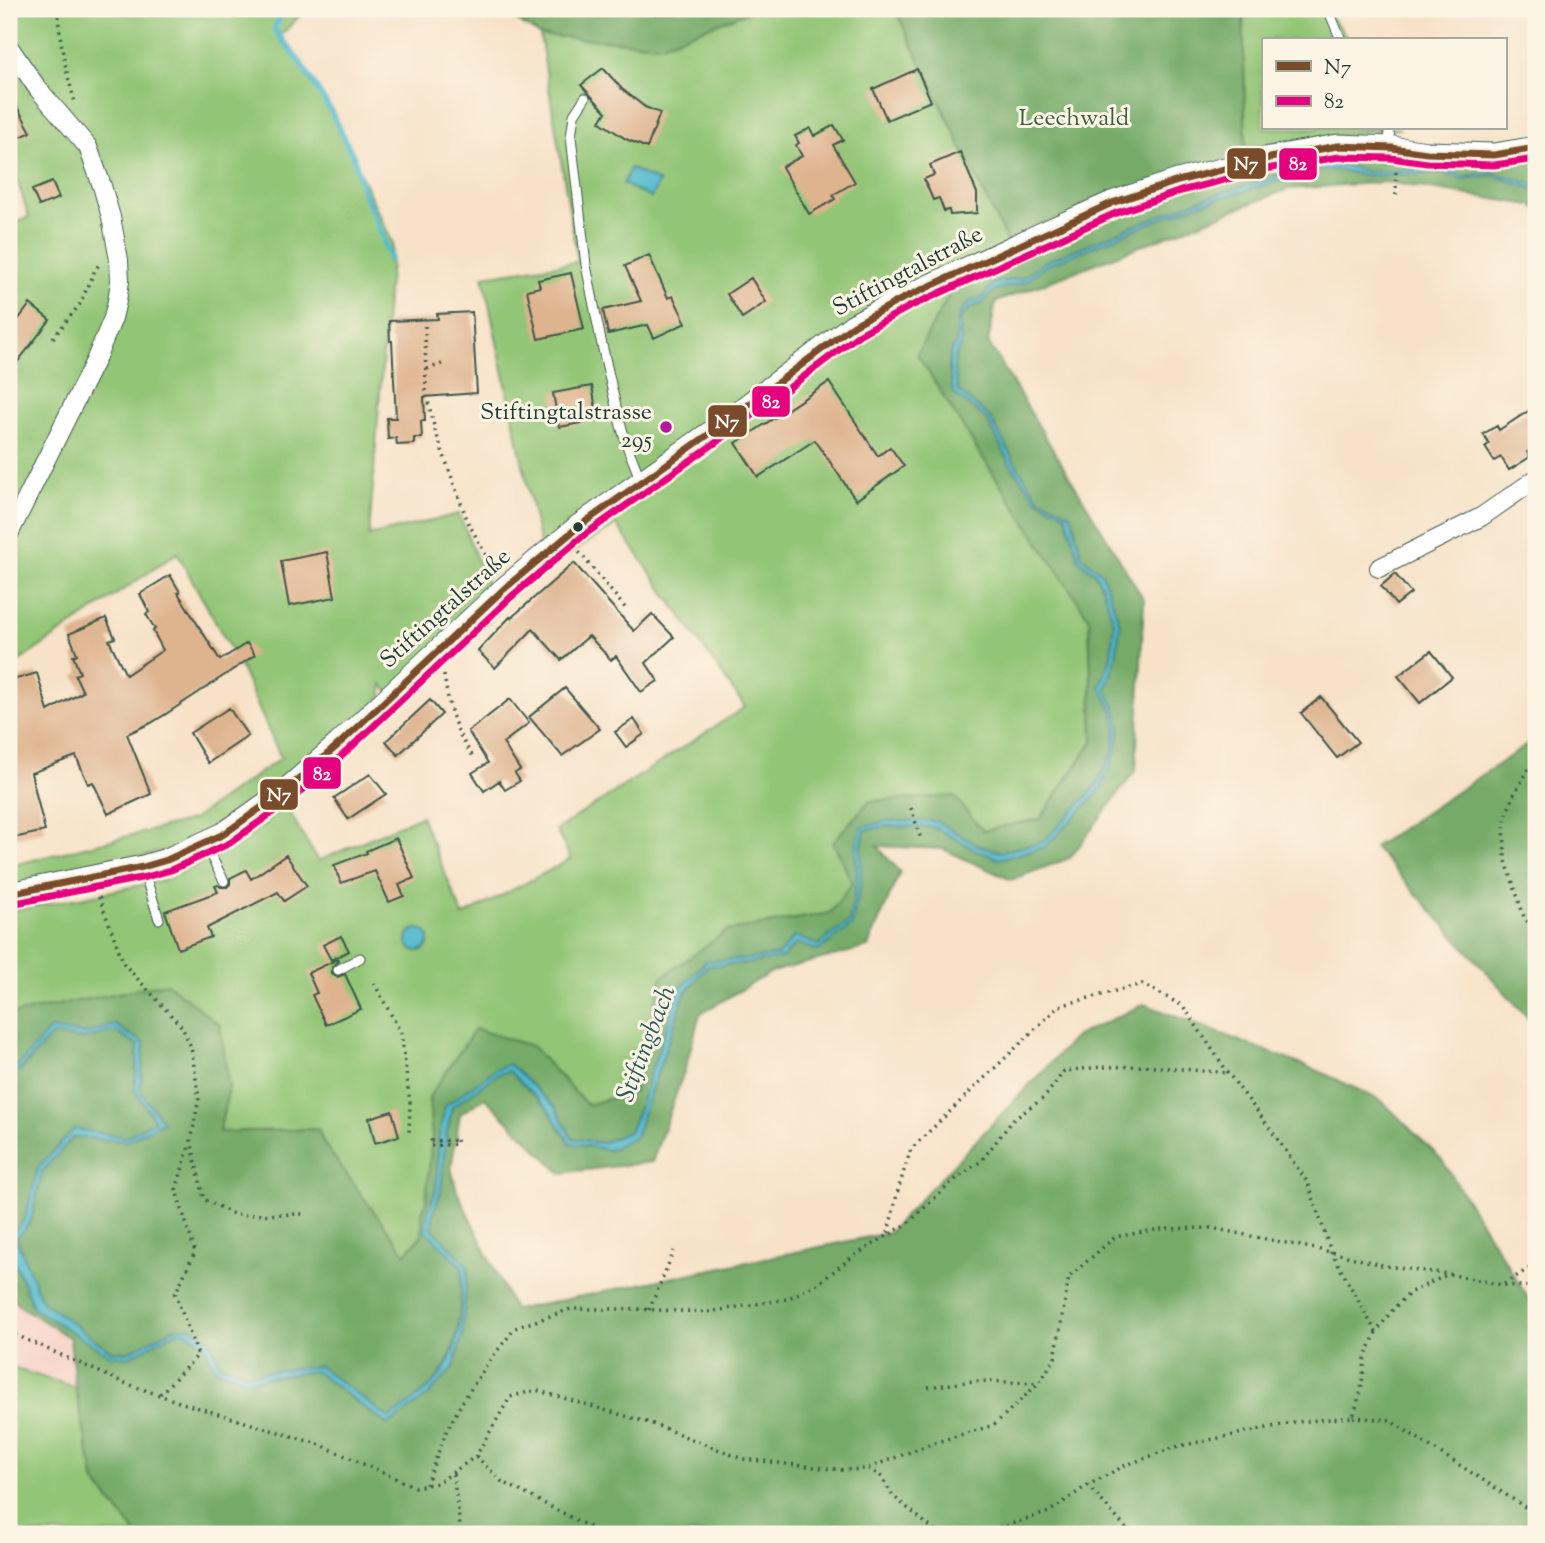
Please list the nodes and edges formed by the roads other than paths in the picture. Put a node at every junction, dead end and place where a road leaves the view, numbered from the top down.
1 (1330, 9) edge
2 (1340, 38) edge
3 (9, 47) edge
4 (584, 98) dead end
5 (1392, 148) edge
6 (1536, 148) edge
7 (1536, 479) edge
8 (642, 483) junction
9 (9, 534) edge
10 (1379, 568) dead end
11 (204, 843) junction
12 (143, 867) junction
13 (224, 881) dead end
14 (9, 894) edge
15 (159, 919) dead end
16 (360, 958) dead end
17 (338, 970) dead end

1 - 2 lane
3 - 9 street
4 - 8 lane
5 - 6 street, Stiftingtalstraße
5 - 8 street, Stiftingtalstraße
7 - 10 street
8 - 11 street, Stiftingtalstraße
11 - 12 street, Stiftingtalstraße
11 - 13 lane
12 - 14 street, Stiftingtalstraße
12 - 15 lane
16 - 17 lane

